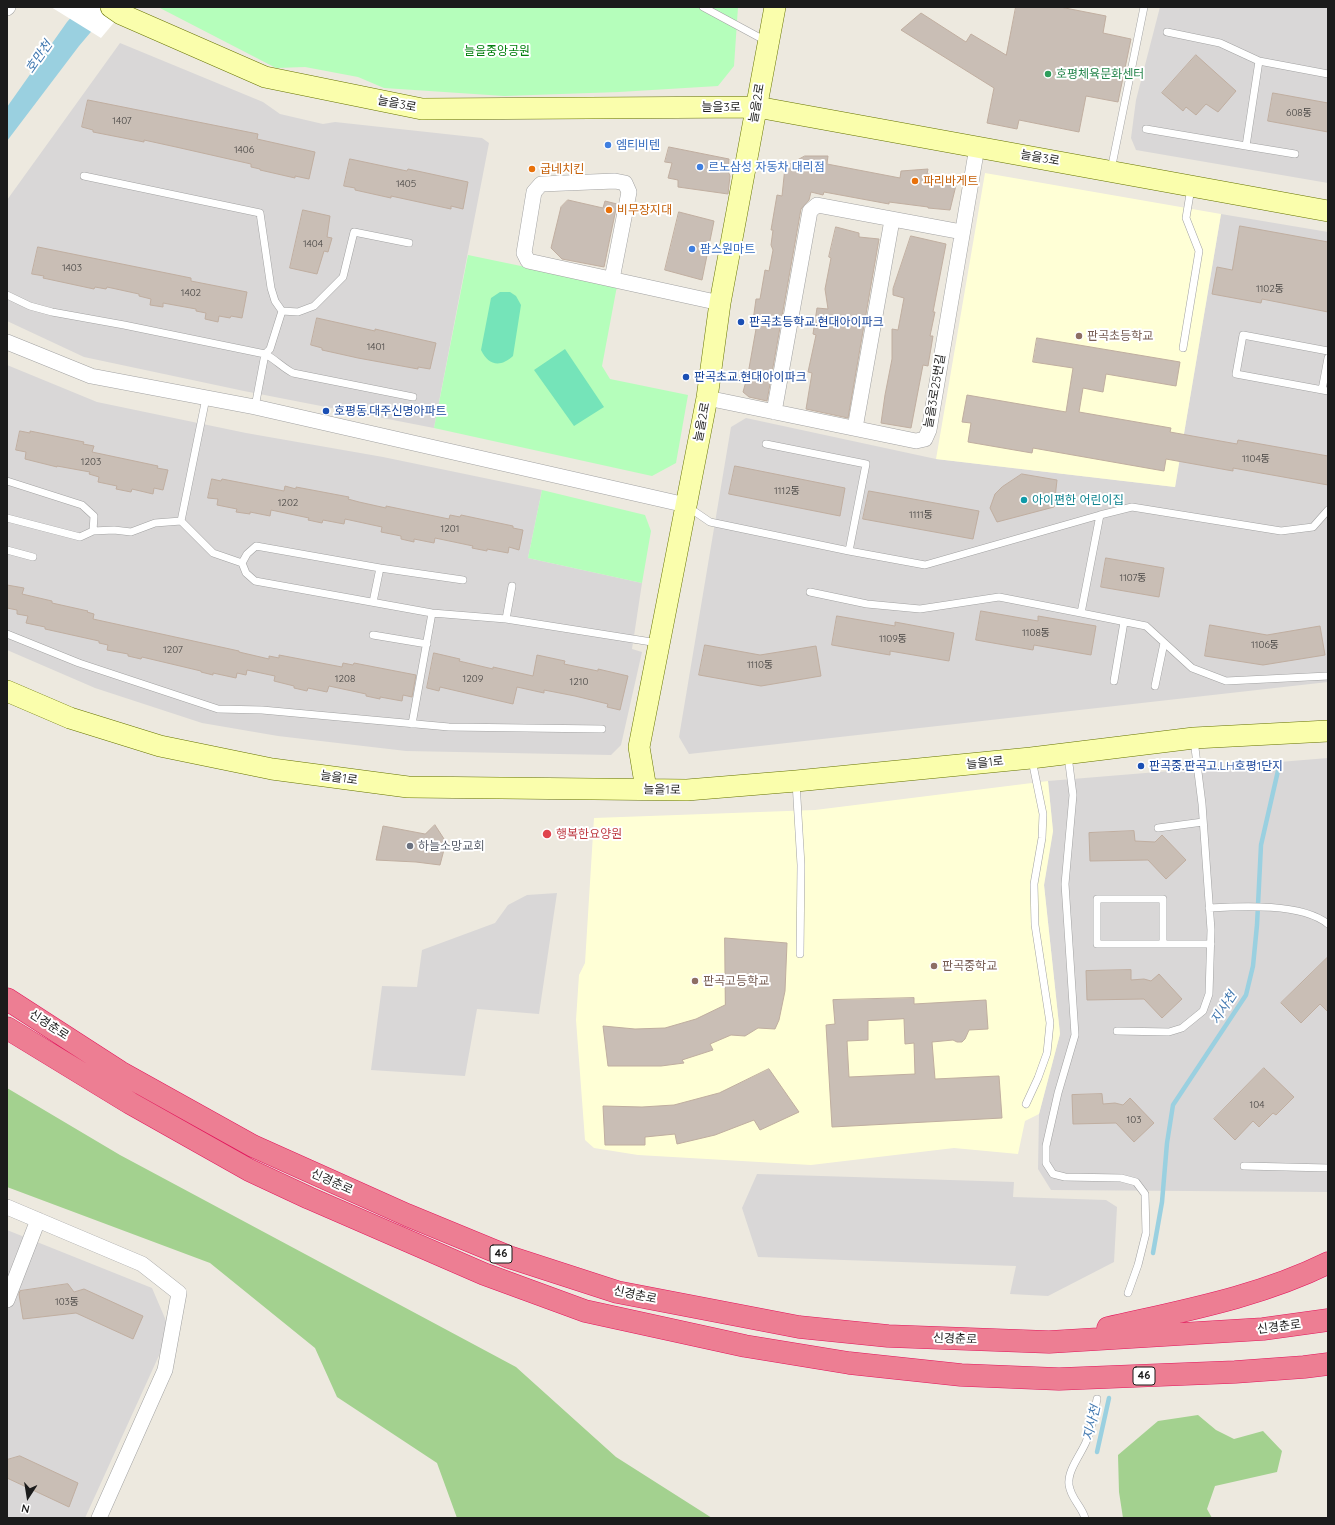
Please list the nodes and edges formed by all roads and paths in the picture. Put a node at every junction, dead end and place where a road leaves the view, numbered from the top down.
1 (703, 7) edge
2 (775, 7) edge
3 (1144, 7) edge
4 (116, 10) edge
5 (1167, 32) dead end
6 (768, 42) junction
7 (1259, 61) junction
8 (1328, 74) edge
9 (756, 107) junction
10 (1146, 129) dead end
11 (977, 146) junction
12 (1246, 146) junction
13 (1295, 154) dead end
14 (1111, 171) junction
15 (84, 176) dead end
16 (1191, 186) junction
17 (1328, 211) edge
18 (892, 220) junction
19 (962, 232) junction
20 (409, 243) dead end
21 (612, 279) junction
22 (7, 295) edge
23 (720, 303) junction
24 (282, 311) junction
25 (7, 342) edge
26 (1183, 348) dead end
27 (1328, 351) edge
28 (265, 354) junction
29 (1328, 358) edge
30 (1325, 391) edge
31 (413, 397) dead end
32 (206, 398) junction
33 (707, 398) junction
34 (255, 407) junction
35 (774, 412) junction
36 (855, 428) junction
37 (766, 444) dead end
38 (7, 482) edge
39 (686, 505) junction
40 (1328, 510) edge
41 (1100, 514) junction
42 (7, 518) edge
43 (181, 521) junction
44 (93, 531) junction
45 (7, 550) edge
46 (848, 552) junction
47 (33, 558) dead end
48 (242, 564) junction
49 (380, 568) junction
50 (463, 580) dead end
51 (512, 586) dead end
52 (810, 592) dead end
53 (373, 602) junction
54 (432, 613) junction
55 (1081, 613) junction
56 (506, 619) junction
57 (1124, 622) junction
58 (7, 634) edge
59 (373, 635) dead end
60 (658, 643) junction
61 (1164, 643) junction
62 (427, 644) junction
63 (1328, 676) edge
64 (1114, 681) dead end
65 (1155, 686) dead end
66 (7, 691) edge
67 (412, 724) junction
68 (602, 729) dead end
69 (1328, 730) edge
70 (1194, 738) junction
71 (1068, 754) junction
72 (1032, 758) junction
73 (796, 782) junction
74 (646, 789) junction
75 (1203, 822) junction
76 (1158, 828) dead end
77 (1209, 908) junction
78 (1328, 924) edge
79 (1163, 944) junction
80 (1211, 944) junction
81 (800, 954) dead end
82 (7, 999) edge
83 (7, 1028) edge
84 (1117, 1031) dead end
85 (1026, 1104) dead end
86 (1244, 1166) dead end
87 (1328, 1168) edge
88 (7, 1206) edge
89 (38, 1220) junction
90 (1328, 1263) edge
91 (1128, 1293) dead end
92 (7, 1300) edge
93 (1328, 1320) edge
94 (1049, 1342) junction
95 (1328, 1364) edge
96 (1097, 1399) dead end
97 (99, 1518) edge
98 (1085, 1518) edge

1 - 6 lane
2 - 6 street, 늘을2로
3 - 14 lane
4 - 9 street, 늘을3로
5 - 7 lane
6 - 9 street, 늘을2로
7 - 8 lane
7 - 12 lane
9 - 11 street, 늘을3로
9 - 23 street, 늘을2로
10 - 12 lane
11 - 14 street, 늘을3로
11 - 19 street, 늘을3로25번길
12 - 13 lane
14 - 16 street, 늘을3로
15 - 24 lane
16 - 17 street, 늘을3로
16 - 26 lane
18 - 19 street
18 - 35 street
18 - 36 street
19 - 36 street, 늘을3로25번길
20 - 24 lane
21 - 21 street
21 - 23 street
22 - 28 lane
23 - 33 street, 늘을2로
24 - 28 lane
25 - 32 street
27 - 30 lane
28 - 31 lane
28 - 34 lane
29 - 30 lane
32 - 34 street
32 - 43 lane
33 - 35 street, 늘을3로25번길
33 - 39 street, 늘을2로
34 - 39 street
35 - 36 street, 늘을3로25번길
37 - 46 lane
38 - 44 lane
39 - 46 lane
39 - 60 street, 늘을2로
40 - 41 lane
41 - 46 lane
41 - 55 lane
42 - 44 lane
43 - 44 lane
43 - 48 lane
45 - 47 lane
48 - 49 lane
48 - 53 lane
49 - 50 lane
49 - 53 lane
51 - 56 lane
52 - 55 lane
53 - 54 lane
54 - 56 lane
54 - 62 lane
55 - 57 lane
56 - 60 lane
57 - 61 lane
57 - 64 lane
58 - 67 lane
59 - 62 lane
60 - 74 street, 늘을2로
61 - 63 lane
61 - 65 lane
62 - 67 lane
66 - 74 street, 늘을1로
67 - 68 lane
69 - 70 street, 늘을1로
70 - 71 street, 늘을1로
70 - 75 lane
71 - 72 street, 늘을1로
71 - 91 lane
72 - 73 street, 늘을1로
72 - 85 lane
73 - 74 street, 늘을1로
73 - 81 lane
75 - 76 lane
75 - 77 lane
77 - 78 lane
77 - 80 lane
79 - 79 lane
79 - 80 lane
80 - 84 lane
82 - 94 highway, 신경춘로 / 46
83 - 95 highway, 신경춘로 / 46
86 - 87 lane
88 - 89 street
89 - 92 street
89 - 97 street
90 - 94 highway, 46
93 - 94 highway, 신경춘로 / 46
96 - 98 lane

